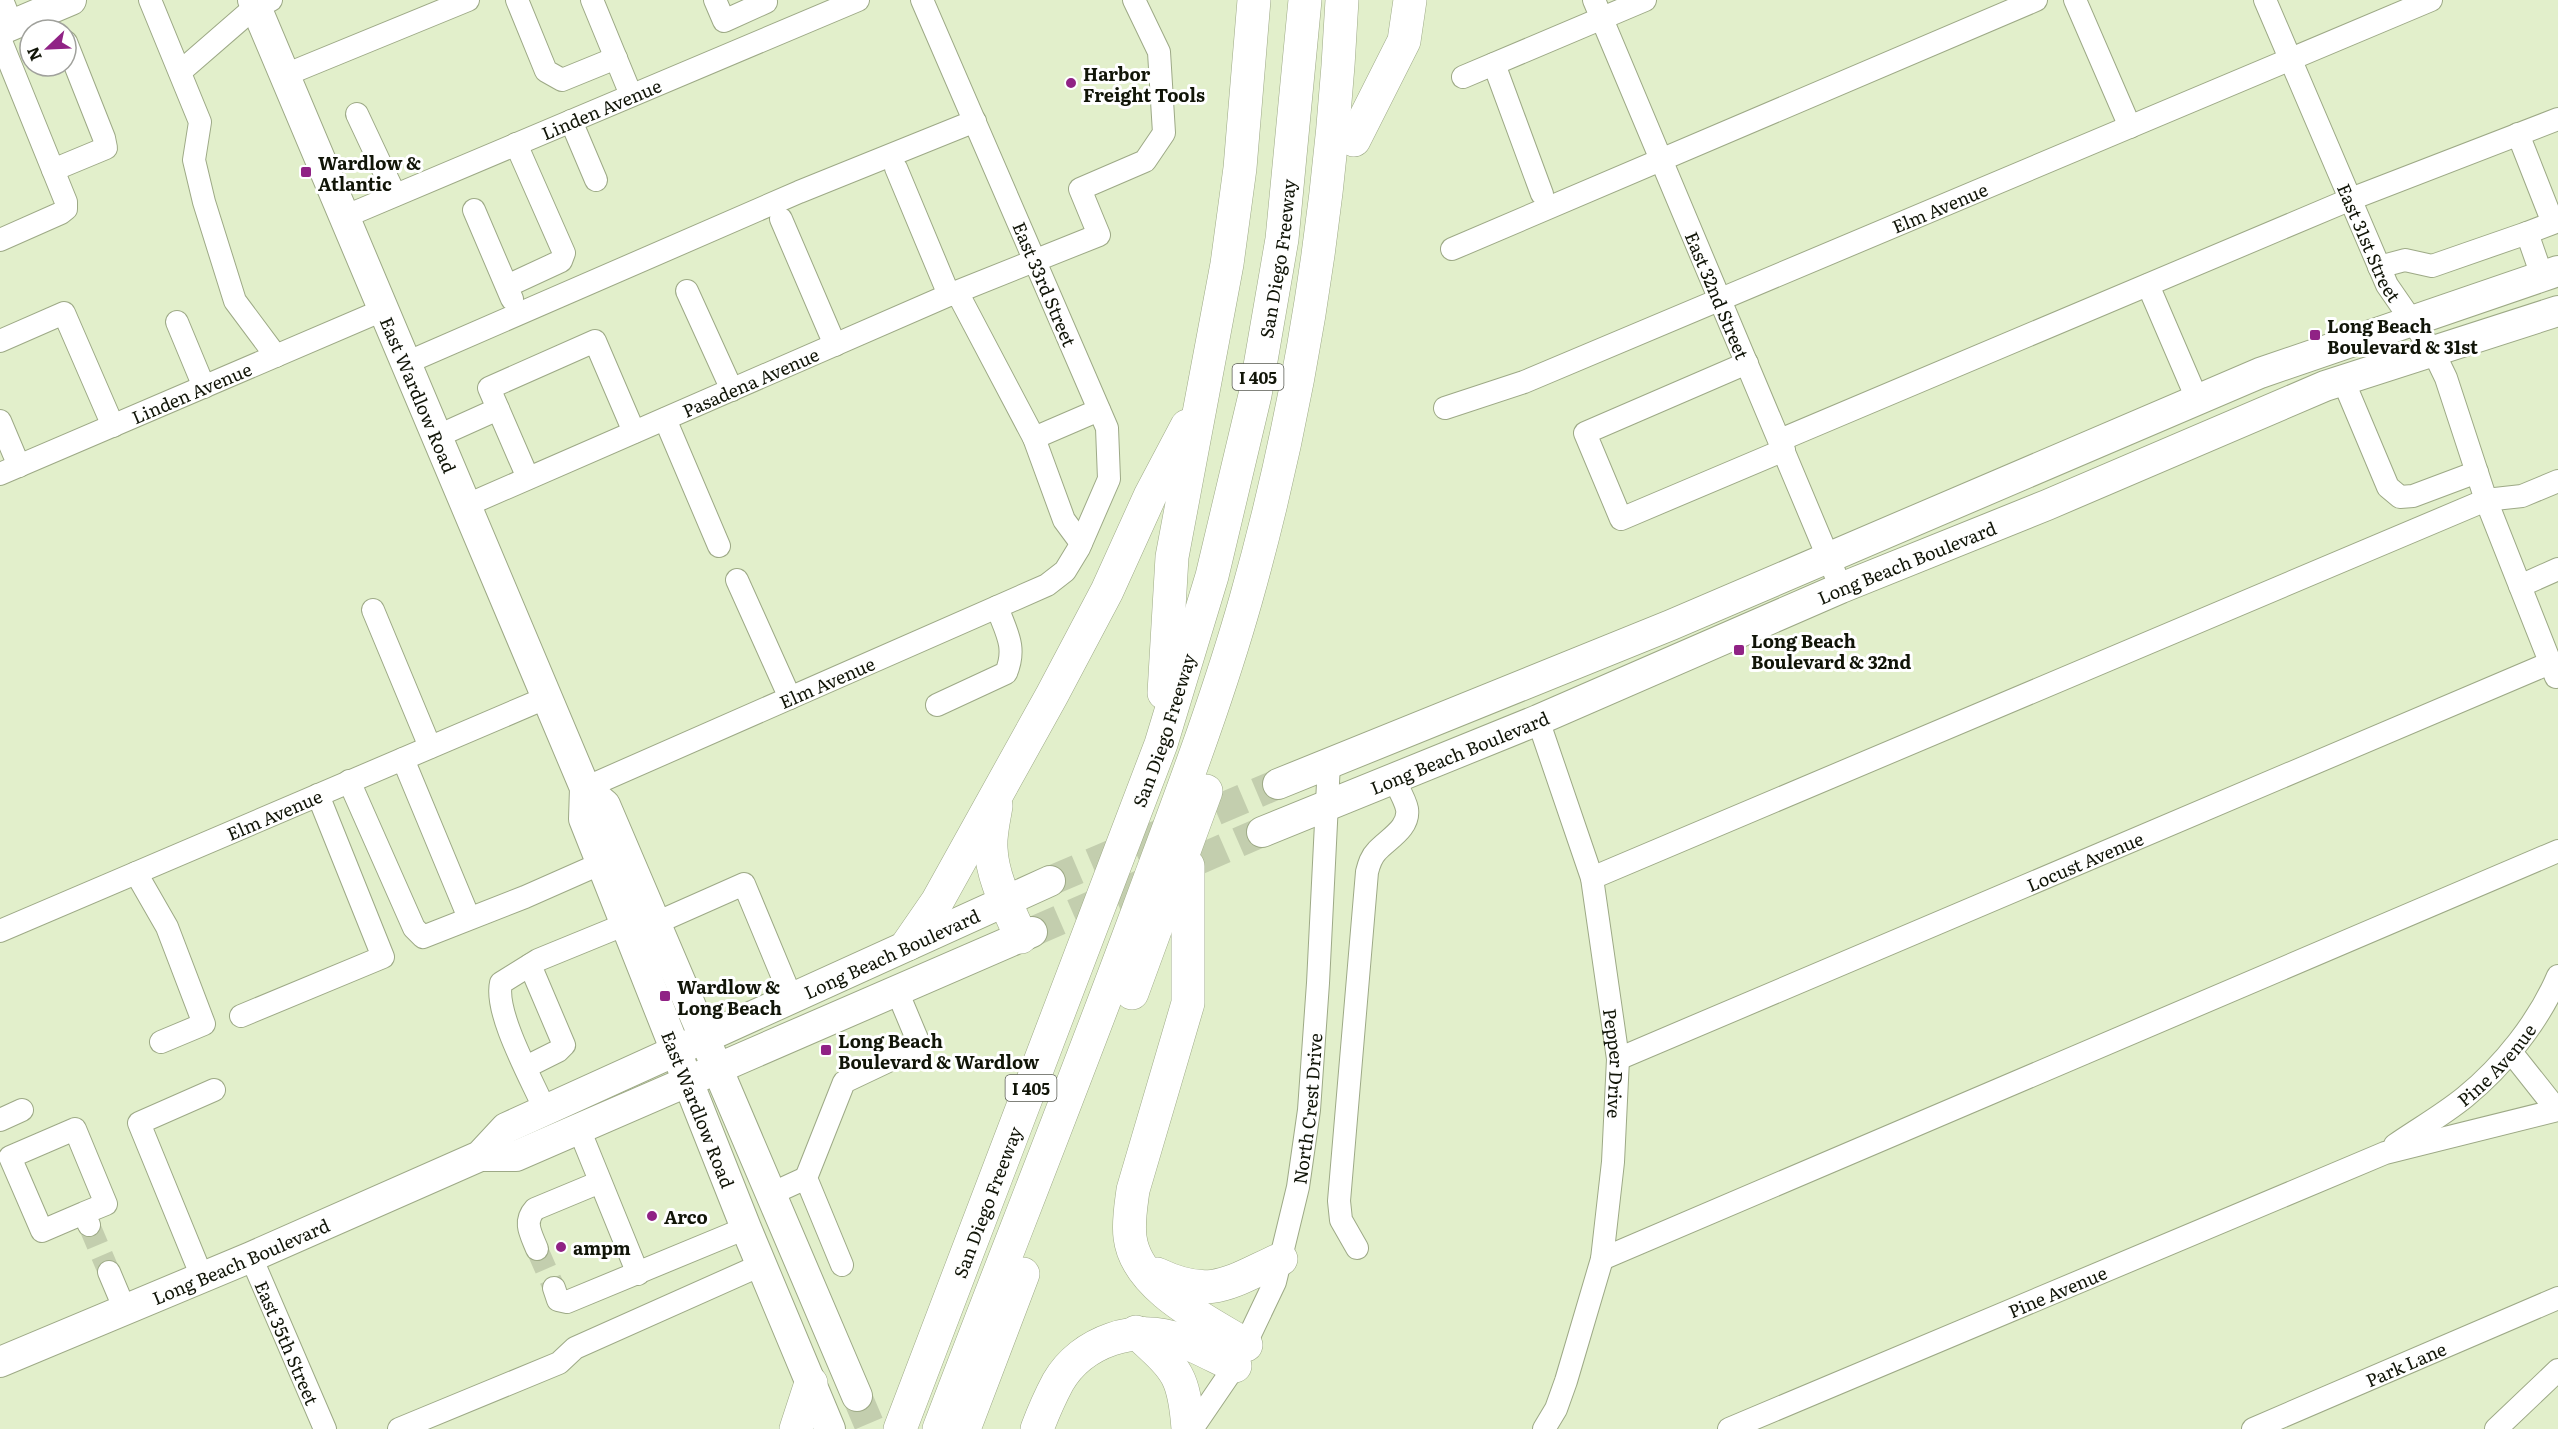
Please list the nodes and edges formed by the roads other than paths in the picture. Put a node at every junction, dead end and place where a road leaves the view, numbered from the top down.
1 (150, 0) edge
2 (468, 0) edge
3 (517, 0) edge
4 (592, 0) edge
5 (715, 0) edge
6 (765, 0) edge
7 (858, 0) edge
8 (922, 0) edge
9 (1134, 0) edge
10 (1241, 0) edge
11 (1254, 0) edge
12 (1305, 0) edge
13 (1342, 0) edge
14 (1361, 0) edge
15 (1410, 0) edge
16 (1646, 0) edge
17 (2036, 0) edge
18 (2074, 0) edge
19 (2265, 0) edge
20 (2431, 0) edge
21 (260, 2) edge
22 (1598, 9) edge
23 (62, 13) edge
24 (3, 24) edge
25 (616, 58) junction
26 (2290, 59) junction
27 (1494, 64) junction
28 (78, 72) edge
29 (180, 72) junction
30 (1248, 72) junction
31 (285, 75) junction
32 (1463, 76) dead end
33 (632, 95) junction
34 (357, 114) dead end
35 (2558, 119) edge
36 (571, 121) junction
37 (975, 121) junction
38 (2130, 127) junction
39 (2518, 134) junction
40 (1354, 140) junction
41 (516, 144) junction
42 (1662, 158) junction
43 (896, 168) dead end
44 (53, 170) junction
45 (597, 180) dead end
46 (1542, 194) dead end
47 (395, 195) junction
48 (2350, 200) junction
49 (474, 210) dead end
50 (344, 217) junction
51 (781, 219) dead end
52 (2527, 232) junction
53 (0, 240) edge
54 (1452, 249) dead end
55 (1035, 260) junction
56 (2379, 267) junction
57 (2550, 274) edge
58 (2148, 285) junction
59 (507, 286) junction
60 (687, 291) dead end
61 (953, 293) junction
62 (1720, 300) junction
63 (383, 310) junction
64 (2558, 311) edge
65 (518, 314) junction
66 (2412, 320) junction
67 (177, 322) dead end
68 (0, 341) edge
69 (835, 345) junction
70 (2434, 353) junction
71 (276, 356) junction
72 (406, 363) junction
73 (1747, 363) junction
74 (2343, 380) junction
75 (204, 387) junction
76 (732, 390) junction
77 (1203, 395) junction
78 (2197, 399) junction
79 (1446, 408) dead end
80 (498, 410) junction
81 (1100, 410) junction
82 (665, 419) junction
83 (0, 422) edge
84 (113, 426) junction
85 (634, 432) junction
86 (438, 436) junction
87 (1034, 438) junction
88 (1782, 445) junction
89 (10, 470) edge
90 (2477, 472) junction
91 (528, 478) junction
92 (2558, 482) edge
93 (2486, 500) junction
94 (467, 505) junction
95 (1081, 543) junction
96 (718, 546) dead end
97 (1829, 557) junction
98 (2558, 569) edge
99 (1065, 571) joint
100 (737, 580) dead end
101 (2520, 586) junction
102 (1841, 588) junction
103 (997, 607) junction
104 (373, 610) dead end
105 (2555, 671) edge
106 (548, 697) junction
107 (790, 698) junction
108 (937, 705) dead end
109 (1538, 720) junction
110 (1160, 746) junction
111 (430, 747) junction
112 (403, 759) junction
113 (1329, 763) junction
114 (1393, 778) junction
115 (350, 781) junction
116 (1278, 784) tunnel mouth
117 (585, 788) junction
118 (998, 791) junction
119 (318, 795) junction
120 (1327, 805) junction
121 (1262, 832) tunnel mouth
122 (1188, 843) junction
123 (2558, 851) edge
124 (602, 863) junction
125 (136, 873) junction
126 (1592, 878) junction
127 (1050, 881) tunnel mouth
128 (1005, 900) junction
129 (469, 918) junction
130 (656, 923) junction
131 (626, 924) junction
132 (0, 931) edge
133 (1026, 934) joint
134 (908, 944) junction
135 (530, 965) junction
136 (2558, 976) edge
137 (897, 991) junction
138 (791, 997) junction
139 (241, 1016) dead end
140 (704, 1036) junction
141 (161, 1042) dead end
142 (675, 1049) junction
143 (2511, 1052) junction
144 (1618, 1059) junction
145 (526, 1067) junction
146 (719, 1070) junction
147 (689, 1082) junction
148 (214, 1090) dead end
149 (22, 1110) dead end
150 (545, 1110) junction
151 (2557, 1110) edge
152 (0, 1120) edge
153 (579, 1129) junction
154 (2385, 1153) junction
155 (480, 1156) junction
156 (806, 1178) junction
157 (600, 1182) junction
158 (771, 1194) junction
159 (86, 1219) joint
160 (746, 1228) junction
161 (1358, 1248) dead end
162 (537, 1249) tunnel mouth
163 (251, 1257) junction
164 (1281, 1259) junction
165 (1602, 1259) junction
166 (761, 1265) junction
167 (842, 1265) dead end
168 (1139, 1265) junction
169 (108, 1272) tunnel mouth
170 (638, 1274) junction
171 (202, 1277) junction
172 (554, 1288) tunnel mouth
173 (2558, 1298) edge
174 (126, 1310) junction
175 (1136, 1332) junction
176 (1240, 1356) junction
177 (0, 1362) edge
178 (2558, 1370) edge
179 (811, 1383) junction
180 (857, 1396) tunnel mouth
181 (1555, 1419) edge
182 (325, 1429) edge
183 (399, 1429) edge
184 (796, 1429) edge
185 (830, 1429) edge
186 (900, 1429) edge
187 (926, 1429) edge
188 (939, 1429) edge
189 (964, 1429) edge
190 (1037, 1429) edge
191 (1190, 1429) edge
192 (1544, 1429) edge
193 (1729, 1429) edge
194 (2253, 1429) edge
195 (2496, 1429) edge

1 - 29 street
2 - 31 street
3 - 25 street
4 - 25 street
5 - 6 street
7 - 33 street, Linden Avenue
8 - 37 street, East 33rd Street
9 - 55 street, Pasadena Avenue
10 - 30 highway
11 - 30 highway
12 - 110 highway, San Diego Freeway / I 405
13 - 188 highway
14 - 40 highway
15 - 40 highway
16 - 22 street
17 - 42 street
18 - 38 street
19 - 26 street, East 31st Street
20 - 26 street, Elm Avenue
21 - 29 street
21 - 31 main road, East Wardlow Road
22 - 27 street
22 - 42 street, East 32nd Street
23 - 24 main road
24 - 44 street
25 - 33 street
26 - 38 street, Elm Avenue
26 - 48 street, East 31st Street
27 - 32 street
27 - 46 street
28 - 44 street
29 - 71 street
30 - 77 highway
31 - 50 main road, East Wardlow Road
33 - 36 street, Linden Avenue
34 - 47 street
35 - 39 street
36 - 41 street, Linden Avenue
36 - 45 street
37 - 55 street, East 33rd Street
37 - 65 street
38 - 62 street, Elm Avenue
39 - 48 street
39 - 52 street
40 - 122 highway
41 - 47 street, Linden Avenue
41 - 59 street
42 - 54 street
42 - 62 street, East 32nd Street
43 - 61 street
44 - 53 street
47 - 50 street, Linden Avenue
48 - 56 street, East 31st Street
48 - 58 street
49 - 59 street
50 - 63 main road, East Wardlow Road
51 - 69 street
52 - 56 street
52 - 57 street
55 - 61 street, Pasadena Avenue
55 - 81 street, East 33rd Street
56 - 66 street, East 31st Street
57 - 66 main road, Long Beach Boulevard
58 - 78 street
58 - 88 street
59 - 65 street
60 - 76 street
61 - 69 street, Pasadena Avenue
61 - 87 street
62 - 73 street, East 32nd Street
62 - 79 street, Elm Avenue
63 - 71 street, Linden Avenue
63 - 72 main road, East Wardlow Road
64 - 70 main road, Long Beach Boulevard
65 - 72 street
66 - 70 street, East 31st Street
66 - 78 main road, Long Beach Boulevard
67 - 75 street
68 - 84 street
69 - 76 street, Pasadena Avenue
70 - 74 main road, Long Beach Boulevard
70 - 90 street, East 31st Street
71 - 75 street, Linden Avenue
72 - 86 main road, East Wardlow Road
73 - 88 street, East 32nd Street
73 - 88 street
74 - 90 street
74 - 102 main road, Long Beach Boulevard
75 - 84 street, Linden Avenue
76 - 82 street, Pasadena Avenue
77 - 110 highway
77 - 118 highway
78 - 97 main road, Long Beach Boulevard
80 - 85 street
80 - 86 street
80 - 91 street
81 - 87 street
81 - 95 street, East 33rd Street
82 - 85 street, Pasadena Avenue
82 - 96 street
83 - 89 street
84 - 89 street, Linden Avenue
85 - 91 street, Pasadena Avenue
86 - 94 main road, East Wardlow Road
87 - 95 street
88 - 97 street, East 32nd Street
90 - 93 street, East 31st Street
91 - 94 street, Pasadena Avenue
92 - 93 street
93 - 101 street, East 31st Street
93 - 126 street
94 - 106 main road, East Wardlow Road
95 - 99 street, East 33rd Street
97 - 102 street, East 32nd Street
97 - 113 main road, Long Beach Boulevard
98 - 101 street
99 - 103 street, Elm Avenue
100 - 107 street
101 - 105 street, East 31st Street
102 - 109 main road, Long Beach Boulevard
103 - 107 street, Elm Avenue
103 - 108 street
104 - 111 street
105 - 144 street, Locust Avenue
106 - 111 street, Elm Avenue
106 - 117 main road, East Wardlow Road
107 - 117 street, Elm Avenue
109 - 114 main road, Long Beach Boulevard
109 - 126 street, Pepper Drive
110 - 186 highway, San Diego Freeway / I 405
110 - 187 highway
111 - 112 street, Elm Avenue
112 - 115 street, Elm Avenue
112 - 129 street
113 - 116 main road, Long Beach Boulevard
113 - 120 street, North Crest Drive
114 - 120 main road, Long Beach Boulevard
114 - 161 street
115 - 119 street, Elm Avenue
115 - 129 street
117 - 124 main road, East Wardlow Road
117 - 130 main road, East Wardlow Road
118 - 128 highway
118 - 134 highway
119 - 125 street, Elm Avenue
119 - 139 street
120 - 121 main road, Long Beach Boulevard
120 - 164 street, North Crest Drive
122 - 168 highway
122 - 189 highway
123 - 165 street
124 - 129 street
124 - 131 main road, East Wardlow Road
125 - 132 street, Elm Avenue
125 - 141 street
126 - 144 street, Pepper Drive
127 - 128 main road, Long Beach Boulevard
128 - 133 highway
128 - 134 main road, Long Beach Boulevard
130 - 138 street
130 - 140 main road, East Wardlow Road
131 - 135 street
131 - 142 main road, East Wardlow Road
133 - 137 main road, Long Beach Boulevard
134 - 138 main road, Long Beach Boulevard
135 - 145 street
135 - 145 street
136 - 143 street, Pine Avenue
137 - 146 main road, Long Beach Boulevard
137 - 156 street
138 - 140 main road, Long Beach Boulevard
140 - 142 main road, Long Beach Boulevard
140 - 146 main road, East Wardlow Road
142 - 147 main road, East Wardlow Road
142 - 150 main road, Long Beach Boulevard
143 - 151 street
143 - 154 street, Pine Avenue
144 - 165 street, Pepper Drive
145 - 150 street
146 - 147 main road, Long Beach Boulevard
146 - 158 main road, East Wardlow Road
147 - 153 main road, Long Beach Boulevard
147 - 160 main road, East Wardlow Road
148 - 171 street
149 - 152 street
150 - 155 main road, Long Beach Boulevard
151 - 154 street, Pine Avenue
153 - 155 main road, Long Beach Boulevard
153 - 157 street
154 - 193 street, Pine Avenue
155 - 163 main road, Long Beach Boulevard
156 - 158 street
156 - 167 street
157 - 162 street
157 - 170 street
158 - 180 main road, East Wardlow Road
159 - 159 street
160 - 166 main road, East Wardlow Road
160 - 170 street
163 - 171 main road, Long Beach Boulevard
163 - 182 street, East 35th Street
164 - 168 highway
164 - 176 street, North Crest Drive
165 - 181 street, Pepper Drive
166 - 179 main road, East Wardlow Road
166 - 183 street
168 - 176 highway
169 - 174 street
170 - 172 street
171 - 174 main road, Long Beach Boulevard
173 - 194 street, Park Lane
174 - 177 main road, Long Beach Boulevard
175 - 176 highway
175 - 190 highway
175 - 191 highway
176 - 191 street, North Crest Drive
178 - 195 street
179 - 184 highway
179 - 185 main road, East Wardlow Road
181 - 192 street, Pepper Drive

